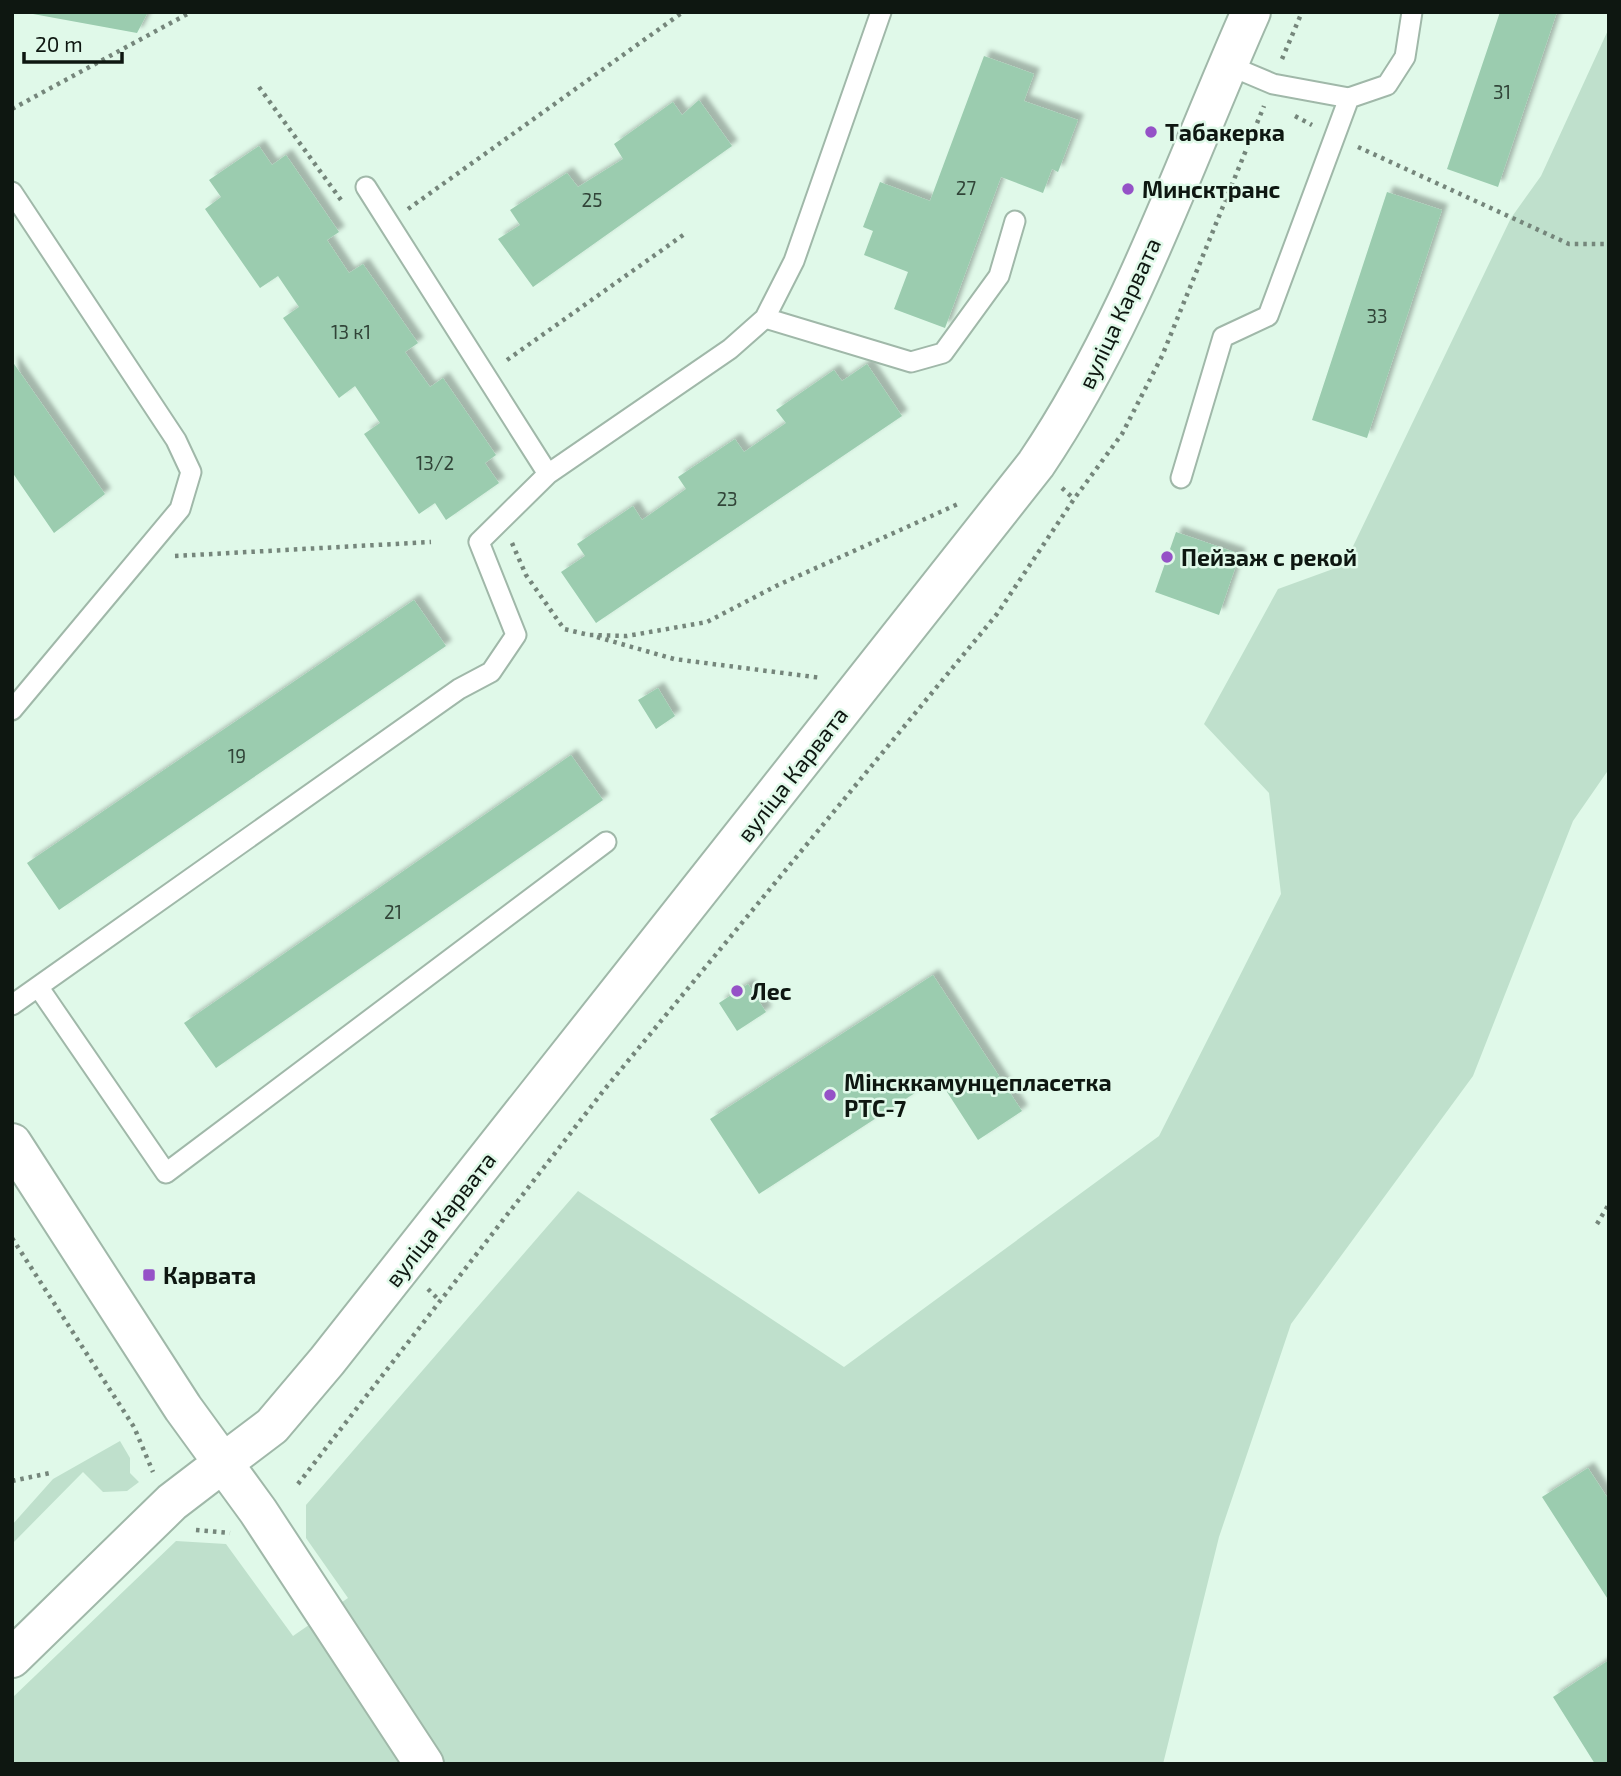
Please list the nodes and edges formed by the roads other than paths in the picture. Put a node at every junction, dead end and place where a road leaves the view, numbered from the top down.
1 (881, 12) edge
2 (1251, 12) edge
3 (1412, 12) edge
4 (1228, 65) junction
5 (1349, 98) junction
6 (366, 187) dead end
7 (12, 192) edge
8 (1015, 221) dead end
9 (765, 318) junction
10 (548, 474) junction
11 (1181, 478) dead end
12 (12, 710) edge
13 (606, 842) dead end
14 (38, 988) junction
15 (12, 1005) edge
16 (12, 1143) edge
17 (223, 1463) junction
18 (12, 1658) edge
19 (424, 1764) edge

1 - 9 lane
2 - 4 street, вуліца Карвата
3 - 5 lane
4 - 5 lane
4 - 17 street, вуліца Карвата
5 - 11 lane
6 - 10 lane
7 - 12 lane
8 - 9 lane
9 - 10 lane
10 - 14 lane
13 - 14 lane
14 - 15 lane
16 - 17 street
17 - 18 street, вуліца Карвата
17 - 19 street

